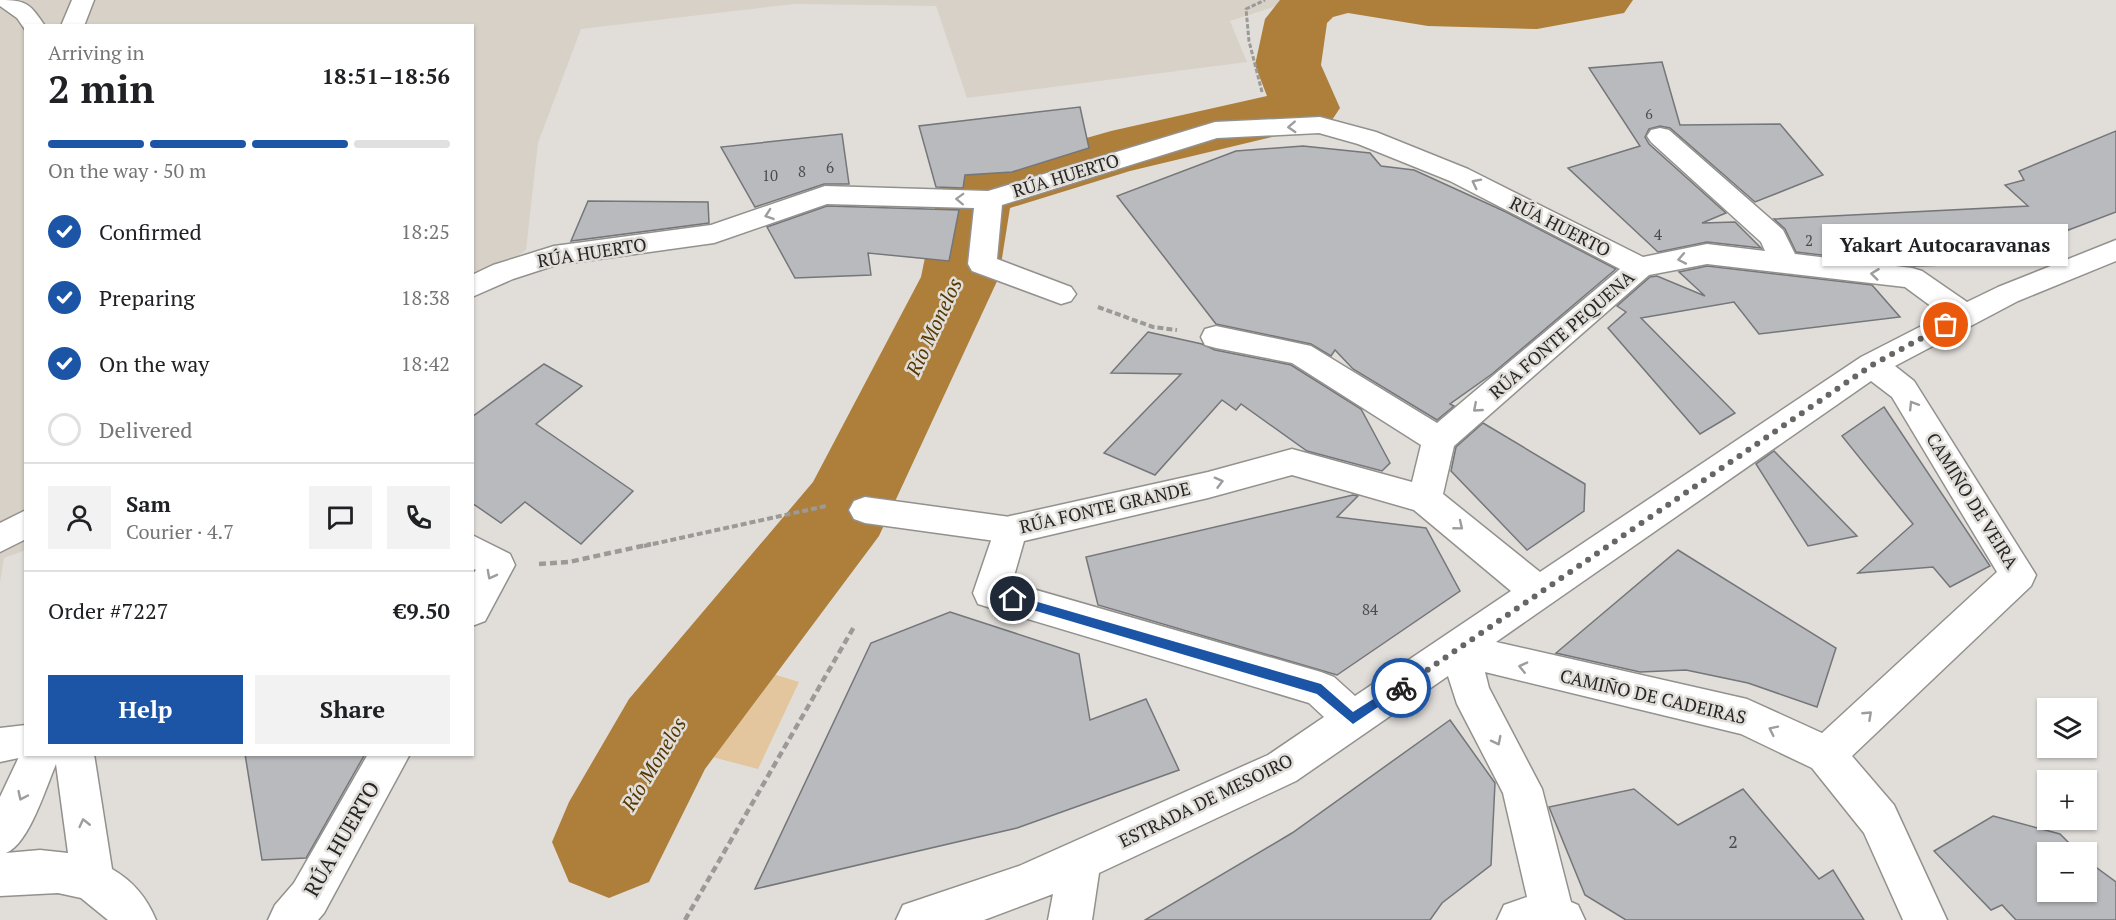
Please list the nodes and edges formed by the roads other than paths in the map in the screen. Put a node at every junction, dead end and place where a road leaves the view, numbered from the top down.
1 (7, 0) edge
2 (67, 0) edge
3 (83, 0) edge
4 (33, 24) edge
5 (70, 24) edge
6 (71, 24) edge
7 (1660, 136) dead end
8 (989, 200) junction
9 (2116, 250) edge
10 (1784, 263) junction
11 (1640, 267) junction
12 (1912, 278) junction
13 (474, 286) edge
14 (1061, 294) road end
15 (2008, 294) junction
16 (1964, 315) junction
17 (1216, 337) road end
18 (1872, 365) junction
19 (1439, 440) junction
20 (1425, 499) junction
21 (866, 510) dead end
22 (24, 524) edge
23 (1010, 530) junction
24 (0, 538) edge
25 (484, 557) edge
26 (1539, 593) junction
27 (474, 601) edge
28 (1461, 648) junction
29 (1353, 719) junction
30 (24, 742) edge
31 (0, 745) edge
32 (1826, 755) junction
33 (39, 756) edge
34 (74, 756) edge
35 (389, 756) edge
36 (0, 835) edge
37 (1080, 861) junction
38 (0, 875) edge
39 (93, 880) junction
40 (1547, 919) edge
41 (135, 920) edge
42 (290, 920) edge
43 (918, 920) edge
44 (1071, 920) edge
45 (1925, 920) edge

1 - 4 street
2 - 5 street
3 - 6 street
7 - 10 street
11 -> 8 street, RÚA HUERTO
8 -> 13 street, RÚA HUERTO
8 - 14 street
9 - 15 street, ESTRADA DE MESOIRO
10 -> 11 street, RÚA FONTE PEQUENA
12 -> 10 street, RÚA FONTE PEQUENA
11 -> 19 street, RÚA FONTE PEQUENA
12 - 15 street, RÚA FONTE PEQUENA
12 - 16 street, RÚA FONTE PEQUENA
15 - 16 street, ESTRADA DE MESOIRO
16 - 18 street, ESTRADA DE MESOIRO
17 - 19 street
18 - 26 street, ESTRADA DE MESOIRO
32 -> 18 street, CAMIÑO DE VEIRA
19 - 20 street
23 -> 20 street, RÚA FONTE GRANDE
20 -> 26 street, RÚA FONTE GRANDE
21 - 23 lane
22 - 24 lane
23 - 29 street, RÚA FONTE GRANDE
25 -> 27 street
26 - 28 street, ESTRADA DE MESOIRO
28 - 29 street, ESTRADA DE MESOIRO
32 -> 28 street, CAMIÑO DE CADEIRAS
28 -> 40 street
29 - 37 street, ESTRADA DE MESOIRO
30 - 31 lane
32 - 45 street, CAMIÑO DE CADEIRAS
33 -> 36 street
39 -> 34 street
35 - 42 street, RÚA HUERTO
37 - 43 street, ESTRADA DE MESOIRO
37 - 44 street
38 - 39 street
39 - 41 street

